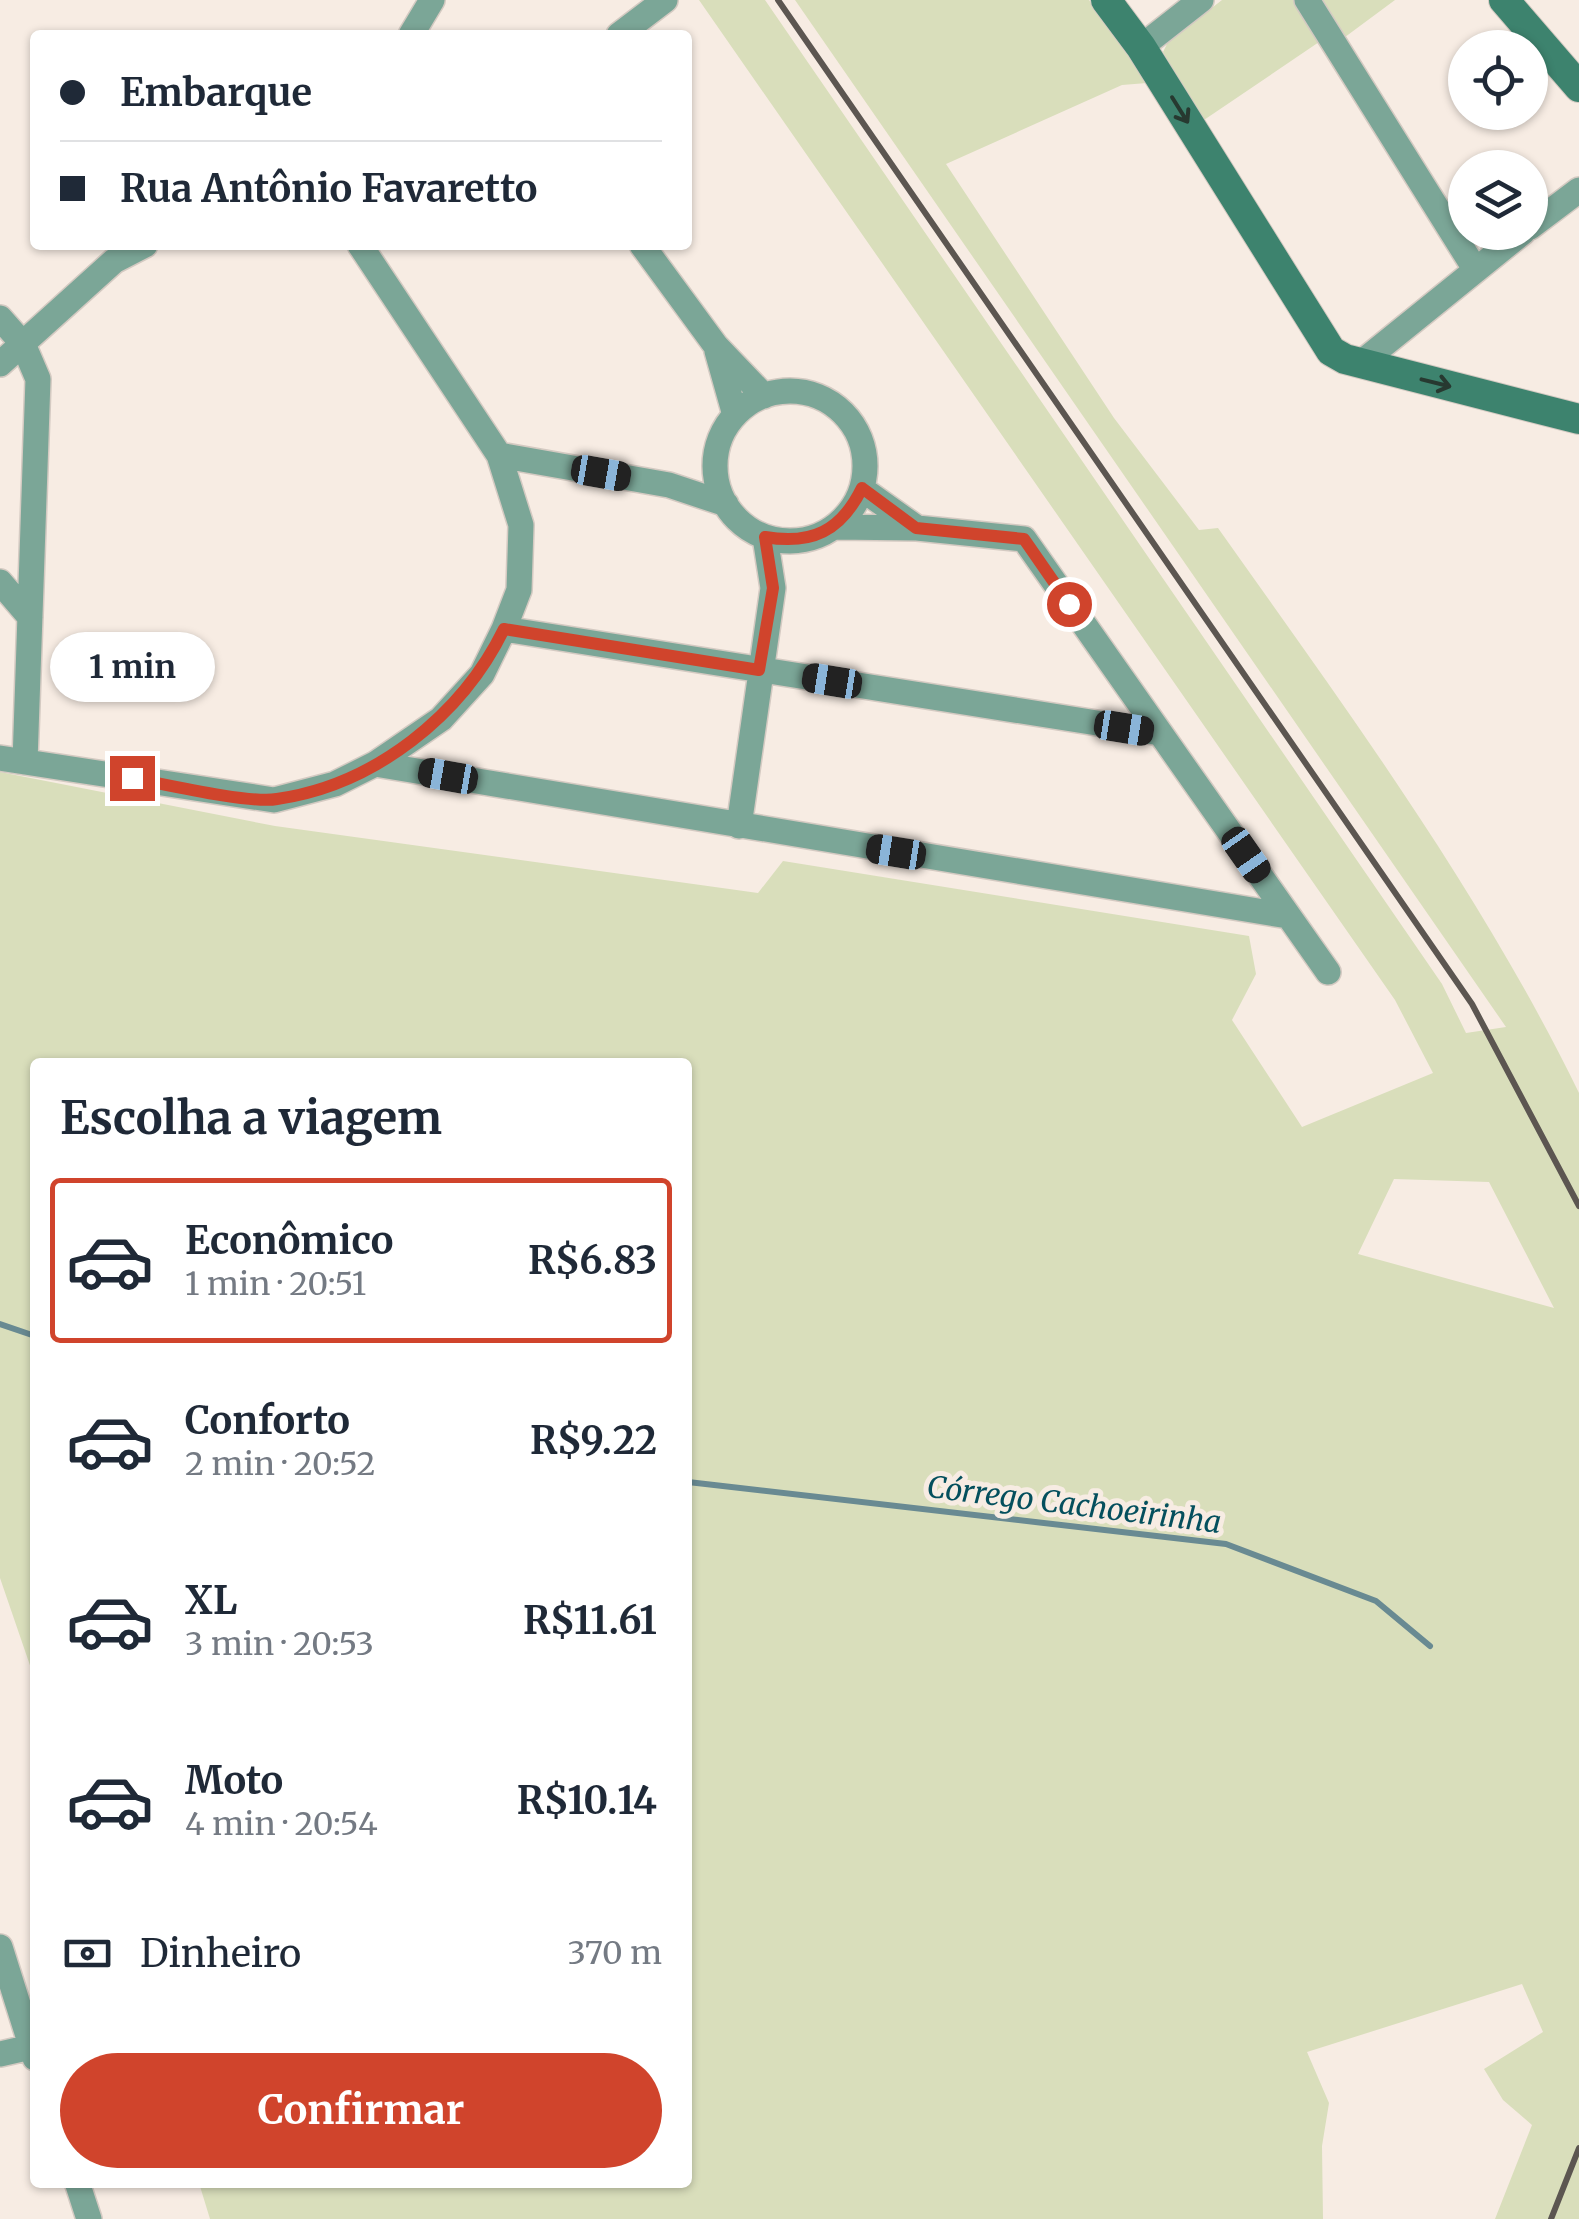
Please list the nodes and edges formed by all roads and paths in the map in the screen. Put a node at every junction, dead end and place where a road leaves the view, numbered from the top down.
1 (432, 0) edge
2 (665, 0) edge
3 (1106, 0) edge
4 (1201, 0) edge
5 (1306, 0) edge
6 (1504, 0) edge
7 (413, 30) edge
8 (626, 30) edge
9 (1141, 46) junction
10 (1579, 87) edge
11 (1579, 190) edge
12 (1548, 213) edge
13 (135, 250) edge
14 (363, 250) edge
15 (646, 250) edge
16 (1500, 250) edge
17 (1475, 270) junction
18 (0, 318) edge
19 (23, 344) junction
20 (716, 346) junction
21 (0, 364) edge
22 (1361, 364) junction
23 (764, 396) junction
24 (735, 415) junction
25 (1579, 420) edge
26 (499, 455) junction
27 (716, 466) junction
28 (669, 486) junction
29 (862, 488) junction
30 (726, 504) junction
31 (835, 527) junction
32 (916, 528) junction
33 (765, 537) junction
34 (802, 540) junction
35 (0, 582) edge
36 (773, 588) junction
37 (30, 617) junction
38 (504, 629) junction
39 (759, 670) junction
40 (1160, 733) junction
41 (12, 760) edge
42 (376, 764) junction
43 (738, 826) junction
44 (1288, 916) junction
45 (1328, 972) dead end
46 (0, 1946) edge
47 (30, 2038) edge
48 (30, 2050) edge
49 (0, 2054) edge
50 (78, 2188) edge
51 (89, 2219) edge

1 - 7 street
2 - 8 street
3 - 9 street
4 - 9 street
5 - 17 street
6 - 10 street
9 -> 22 street
11 - 12 street
13 - 19 street
14 - 26 street
15 - 20 street
16 - 17 street
17 - 22 street
18 - 19 street
19 - 21 street
19 - 37 street
20 - 23 street
20 - 24 street
22 -> 25 street
23 - 24 street
23 - 29 street
24 - 27 street
26 - 28 street
26 - 38 street
27 - 28 street
27 - 30 street
28 - 30 street
29 - 31 street
29 - 32 street
30 - 33 street
31 - 32 street
31 - 34 street
32 - 40 street
33 - 34 street
33 - 36 street
34 - 36 street
35 - 37 street
36 - 39 street
37 - 41 street
38 - 39 street
38 - 42 street
39 - 40 street
39 - 43 street
40 - 44 street
41 - 42 street
42 - 43 street
43 - 44 street
44 - 45 street
46 - 47 street
48 - 49 street
50 - 51 street

